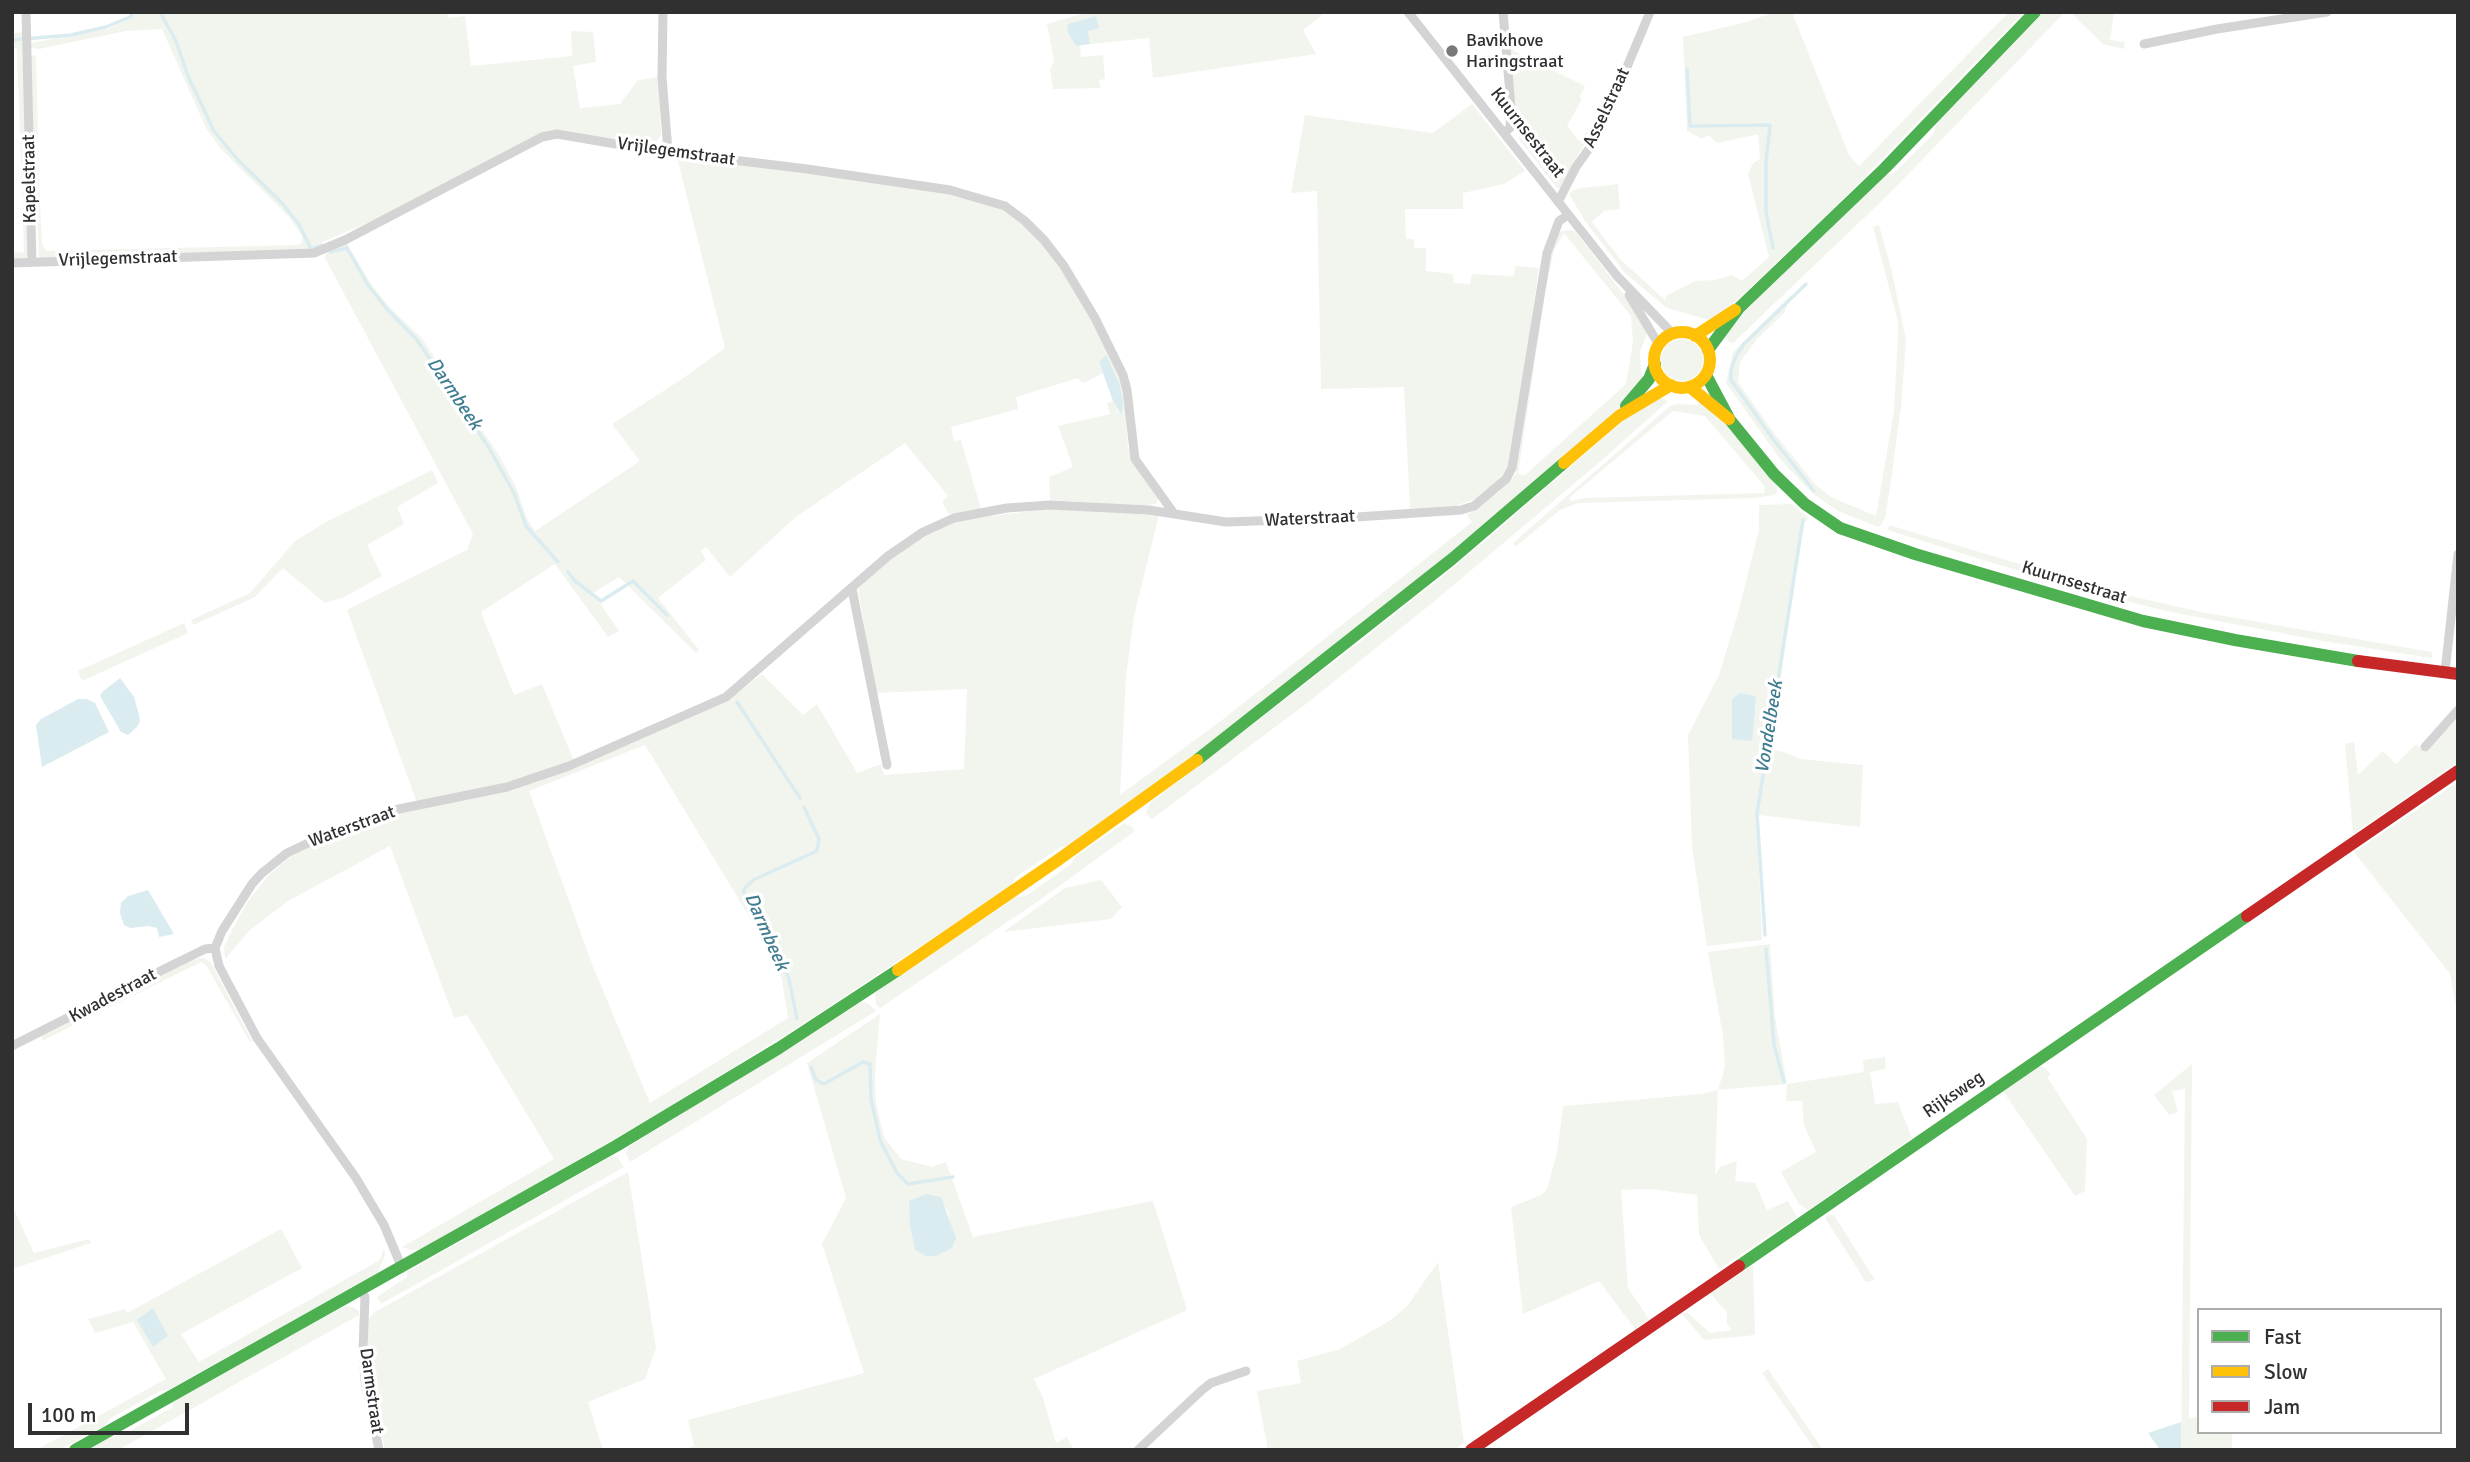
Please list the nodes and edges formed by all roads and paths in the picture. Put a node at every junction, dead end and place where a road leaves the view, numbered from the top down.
1 (26, 12) edge
2 (663, 12) edge
3 (1408, 12) edge
4 (1503, 12) edge
5 (1650, 12) edge
6 (2035, 12) edge
7 (2327, 12) edge
8 (2144, 44) dead end
9 (1505, 132) junction
10 (667, 151) junction
11 (1558, 202) junction
12 (1568, 215) junction
13 (32, 262) junction
14 (12, 263) edge
15 (1617, 276) junction
16 (1739, 308) junction
17 (1673, 334) junction
18 (1695, 335) junction
19 (1659, 345) junction
20 (1709, 350) junction
21 (1655, 364) junction
22 (1706, 375) junction
23 (1671, 385) junction
24 (1690, 387) junction
25 (1619, 416) junction
26 (1730, 420) junction
27 (1173, 513) junction
28 (2458, 554) edge
29 (852, 589) junction
30 (2451, 673) edge
31 (2458, 710) edge
32 (2425, 747) dead end
33 (887, 765) dead end
34 (2458, 772) edge
35 (215, 947) junction
36 (12, 1046) edge
37 (402, 1268) junction
38 (361, 1291) junction
39 (1245, 1371) dead end
40 (75, 1450) edge
41 (379, 1450) edge
42 (1138, 1450) edge
43 (1471, 1450) edge

1 - 13 street, Kapelstraat
2 - 10 street
3 - 9 street, Kuurnsestraat
4 - 9 street
5 - 11 street, Asselstraat
6 - 16 main road
7 - 8 street
9 - 11 street, Kuurnsestraat
10 - 13 street, Vrijlegemstraat
10 - 27 street, Vrijlegemstraat
11 - 12 street, Kuurnsestraat
12 - 15 street, Kuurnsestraat
12 - 27 street, Waterstraat
13 - 14 street, Vrijlegemstraat
15 - 17 street, Kuurnsestraat
15 - 19 street, Kuurnsestraat
16 - 18 main road
16 - 20 main road
17 - 18 main road
17 - 19 main road
18 - 20 main road
19 - 21 main road
20 - 22 main road
21 - 23 main road
21 - 25 main road
22 - 24 main road
22 - 26 main road, Kuurnsestraat
23 - 24 main road
23 - 25 main road
24 - 26 main road, Kuurnsestraat
25 - 37 main road
26 - 30 main road, Kuurnsestraat
27 - 29 street, Waterstraat
28 - 30 street
29 - 33 street
29 - 35 street, Waterstraat
31 - 32 street
34 - 43 main road, Rijksweg
35 - 36 street, Kwadestraat
35 - 37 street
37 - 38 main road
38 - 40 main road
38 - 41 street, Darmstraat
39 - 42 street

